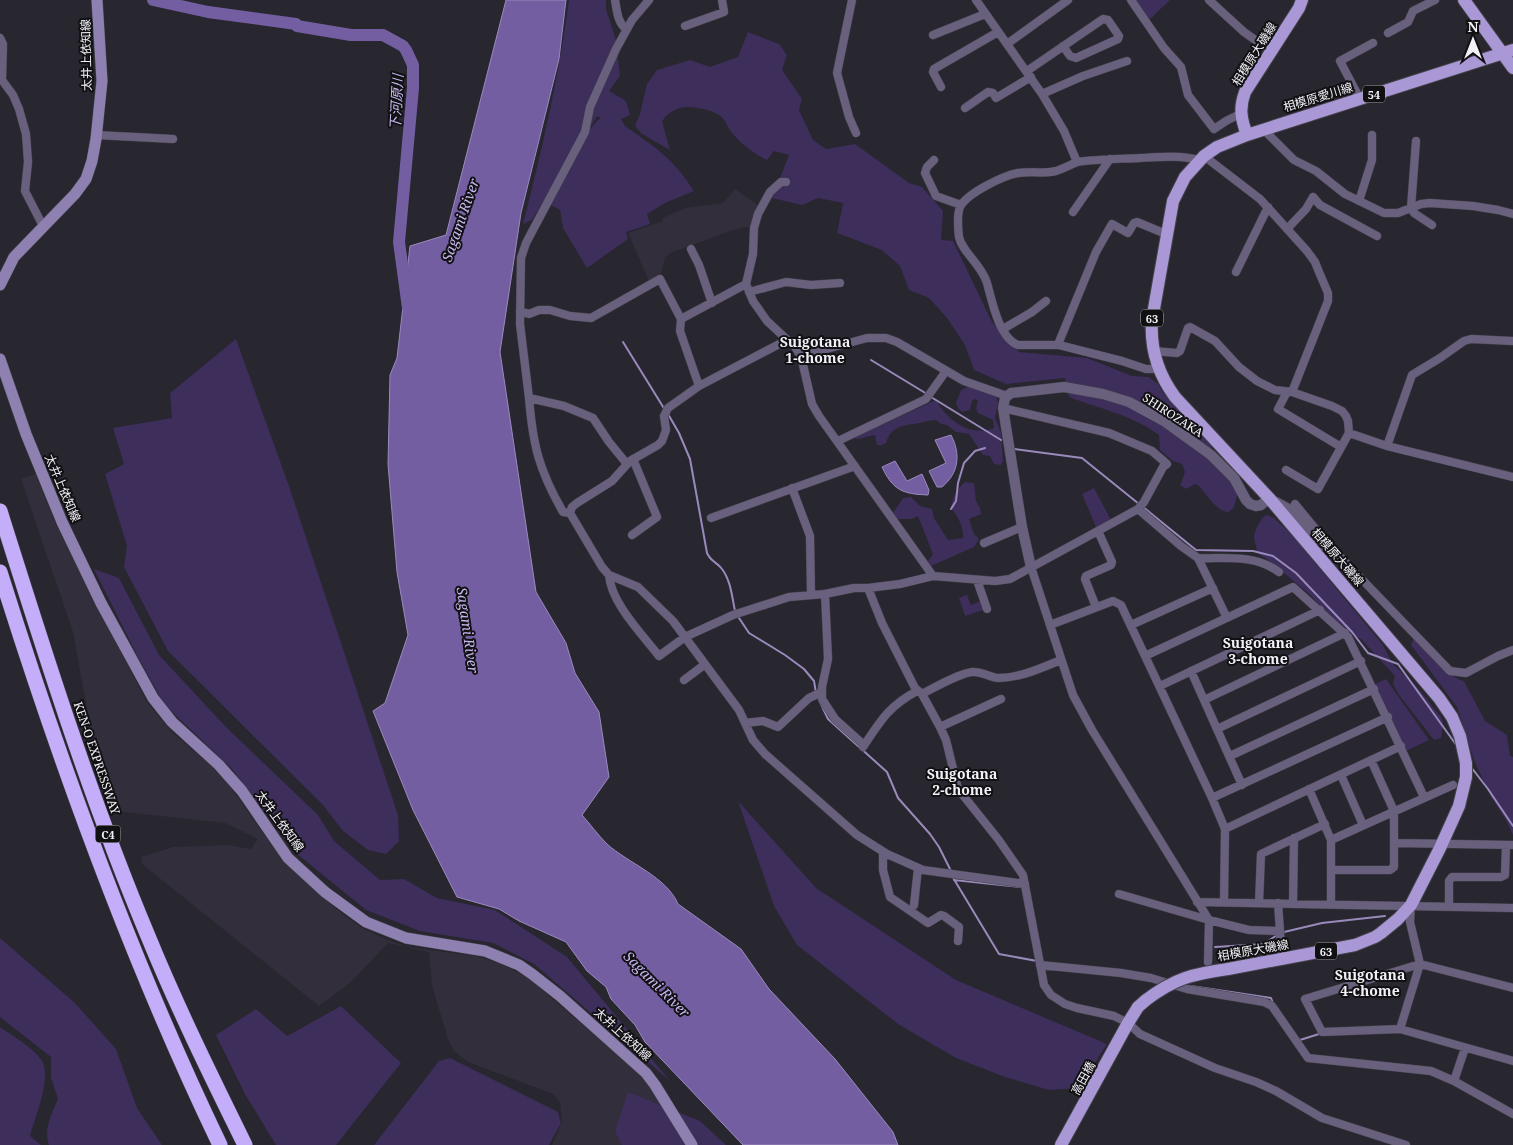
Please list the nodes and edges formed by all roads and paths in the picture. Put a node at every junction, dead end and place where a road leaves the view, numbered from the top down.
1 (98, 0) edge
2 (615, 0) edge
3 (649, 0) edge
4 (722, 0) edge
5 (852, 0) edge
6 (976, 0) edge
7 (1068, 0) edge
8 (1131, 0) edge
9 (1209, 0) edge
10 (1302, 0) edge
11 (1435, 0) edge
12 (1464, 0) edge
13 (985, 14) junction
14 (685, 26) dead end
15 (626, 29) junction
16 (998, 32) junction
17 (1388, 32) dead end
18 (933, 35) dead end
19 (0, 38) edge
20 (1373, 43) dead end
21 (1007, 44) junction
22 (1063, 46) junction
23 (1271, 51) junction
24 (1508, 52) edge
25 (1127, 61) dead end
26 (1513, 68) edge
27 (1029, 74) junction
28 (941, 87) dead end
29 (1042, 94) junction
30 (1360, 99) junction
31 (965, 108) dead end
32 (1240, 114) junction
33 (1263, 130) junction
34 (856, 133) dead end
35 (96, 134) junction
36 (1246, 135) junction
37 (1372, 135) dead end
38 (173, 139) dead end
39 (1416, 141) dead end
40 (1201, 158) junction
41 (1110, 159) junction
42 (934, 160) dead end
43 (1077, 162) junction
44 (786, 182) dead end
45 (1358, 201) junction
46 (961, 205) junction
47 (1268, 207) junction
48 (1411, 208) junction
49 (1072, 212) dead end
50 (1513, 214) edge
51 (1432, 225) dead end
52 (43, 226) junction
53 (1287, 230) junction
54 (1166, 234) junction
55 (1377, 236) dead end
56 (691, 249) dead end
57 (1236, 272) dead end
58 (840, 283) dead end
59 (0, 285) edge
60 (748, 288) junction
61 (1046, 301) dead end
62 (712, 303) junction
63 (520, 311) junction
64 (681, 319) junction
65 (1003, 329) junction
66 (787, 340) junction
67 (1513, 342) edge
68 (1059, 345) junction
69 (1154, 351) junction
70 (801, 356) junction
71 (0, 359) edge
72 (1159, 369) junction
73 (946, 371) junction
74 (699, 386) junction
75 (1290, 392) junction
76 (1007, 396) junction
77 (529, 398) junction
78 (1003, 408) junction
79 (1349, 433) junction
80 (838, 441) junction
81 (1387, 446) junction
82 (1341, 447) junction
83 (630, 461) junction
84 (855, 466) junction
85 (1286, 470) dead end
86 (1513, 477) edge
87 (792, 488) junction
88 (1269, 498) junction
89 (1295, 504) dead end
90 (1138, 509) junction
91 (0, 511) edge
92 (570, 513) junction
93 (710, 518) dead end
94 (1022, 527) junction
95 (1098, 531) junction
96 (632, 535) dead end
97 (1327, 542) junction
98 (984, 544) dead end
99 (1198, 558) junction
100 (1030, 567) junction
101 (0, 572) edge
102 (1279, 572) dead end
103 (609, 575) junction
104 (933, 576) junction
105 (977, 580) junction
106 (868, 588) junction
107 (1213, 588) junction
108 (811, 594) junction
109 (824, 594) junction
110 (1096, 607) junction
111 (987, 609) dead end
112 (1320, 610) junction
113 (1227, 618) junction
114 (1050, 625) junction
115 (1131, 625) junction
116 (1345, 633) junction
117 (685, 637) junction
118 (1513, 650) edge
119 (1145, 656) junction
120 (1061, 660) junction
121 (1361, 661) junction
122 (704, 665) junction
123 (1191, 671) junction
124 (684, 680) dead end
125 (1160, 686) junction
126 (1374, 689) junction
127 (920, 692) junction
128 (818, 693) junction
129 (1001, 699) dead end
130 (1204, 700) junction
131 (1388, 717) junction
132 (745, 724) junction
133 (940, 727) junction
134 (1217, 728) junction
135 (1401, 746) junction
136 (1230, 756) junction
137 (1371, 760) junction
138 (1341, 774) junction
139 (1242, 784) junction
140 (1452, 785) dead end
141 (1309, 789) junction
142 (1424, 796) junction
143 (1212, 798) junction
144 (1394, 811) junction
145 (1325, 824) junction
146 (1363, 825) junction
147 (1225, 829) junction
148 (1294, 838) junction
149 (1331, 840) junction
150 (1395, 843) junction
151 (1442, 843) junction
152 (1509, 845) edge
153 (883, 852) junction
154 (918, 868) junction
155 (1332, 870) junction
156 (1025, 884) junction
157 (1119, 894) dead end
158 (1197, 902) junction
159 (1224, 902) junction
160 (1259, 903) junction
161 (1278, 903) junction
162 (1293, 904) junction
163 (1331, 904) junction
164 (914, 905) dead end
165 (1411, 905) junction
166 (1449, 906) junction
167 (1513, 908) edge
168 (1209, 920) junction
169 (1280, 931) junction
170 (958, 941) dead end
171 (1282, 959) junction
172 (1039, 961) junction
173 (1208, 962) dead end
174 (1420, 964) junction
175 (1513, 988) edge
176 (1126, 1027) junction
177 (1400, 1029) junction
178 (1465, 1048) junction
179 (1513, 1061) edge
180 (1454, 1081) junction
181 (1513, 1114) edge
182 (220, 1145) edge
183 (245, 1145) edge
184 (692, 1145) edge
185 (1061, 1145) edge
186 (1406, 1145) edge

1 - 35 main road, 太井上依知線
2 - 15 street
3 - 15 street
4 - 14 street
5 - 34 street
6 - 13 street
7 - 21 street
8 - 32 street
9 - 23 street
10 - 23 main road, 相模原大磯線
11 - 17 street
12 - 24 main road
13 - 16 street
13 - 18 street
15 - 63 street
16 - 21 street
16 - 28 street
19 - 52 street
20 - 30 street
21 - 27 street
22 - 22 street
22 - 27 street
23 - 32 main road, 相模原大磯線
24 - 26 main road
24 - 30 main road, 相模原愛川線 / 54
25 - 29 street
27 - 29 street
27 - 31 street
29 - 43 street
30 - 33 main road, 相模原愛川線 / 54
32 - 36 main road
33 - 36 main road, 相模原愛川線 / 54
33 - 45 street
35 - 38 street
35 - 52 main road, 太井上依知線
36 - 40 main road, 相模原大磯線 / 63
37 - 45 street
39 - 48 street
40 - 41 street
40 - 47 street
40 - 54 main road, 相模原大磯線 / 63
41 - 43 street
41 - 49 street
42 - 46 street
43 - 46 street
44 - 60 street
45 - 48 street
46 - 65 street
47 - 53 street
47 - 57 street
48 - 50 street
48 - 51 street
52 - 59 main road, 太井上依知線
53 - 55 street
53 - 75 street
54 - 68 street
54 - 69 main road, 相模原大磯線 / 63
56 - 62 street
58 - 60 street
60 - 62 street
60 - 66 street
61 - 65 street
62 - 64 street
63 - 64 street
63 - 77 street
64 - 74 street
65 - 68 street
66 - 70 street
66 - 74 street
67 - 81 street
68 - 72 street
69 - 72 main road, 相模原大磯線 / 63
69 - 75 street
70 - 73 street
70 - 80 street
71 - 184 main road, 太井上依知線
72 - 88 main road, 相模原大磯線 / 63
73 - 76 street
73 - 80 street
74 - 83 street
75 - 79 street
75 - 82 street
76 - 78 street
76 - 88 street, SHIROZAKA
77 - 83 street
77 - 92 street
78 - 90 street
78 - 94 street
79 - 81 street
79 - 82 street
80 - 84 street
81 - 86 street
82 - 85 street
83 - 92 street
83 - 96 street
84 - 87 street
84 - 104 street
87 - 93 street
87 - 108 street
88 - 97 street
88 - 151 main road, 相模原大磯線 / 63
89 - 97 street
90 - 95 street
90 - 99 street
91 - 183 highway, KEN-O EXPRESSWAY / C4
92 - 103 street
94 - 98 street
94 - 100 street
95 - 100 street
95 - 110 street
97 - 118 street
99 - 102 street
99 - 107 street
100 - 105 street
100 - 114 street
101 - 182 highway, C4
103 - 117 street
103 - 117 street
104 - 105 street
104 - 106 street
105 - 111 street
106 - 109 street
106 - 127 street
107 - 113 street
107 - 115 street
108 - 109 street
108 - 117 street
109 - 128 street
110 - 114 street
110 - 115 street
112 - 113 street
112 - 116 street
112 - 123 street
113 - 119 street
114 - 120 street
115 - 119 street
116 - 121 street
116 - 130 street
117 - 122 street
119 - 125 street
120 - 127 street
120 - 158 street
121 - 126 street
121 - 134 street
122 - 124 street
122 - 132 street
123 - 125 street
123 - 130 street
125 - 143 street
126 - 131 street
126 - 136 street
127 - 128 street
127 - 133 street
128 - 132 street
129 - 133 street
130 - 134 street
131 - 135 street
131 - 139 street
132 - 153 street
133 - 156 street
134 - 136 street
135 - 137 street
135 - 142 street
136 - 139 street
137 - 138 street
137 - 144 street
138 - 141 street
138 - 146 street
139 - 143 street
140 - 142 street
141 - 145 street
141 - 147 street
142 - 144 street
143 - 147 street
144 - 146 street
144 - 150 street
145 - 148 street
145 - 149 street
146 - 149 street
147 - 159 street
148 - 160 street
148 - 162 street
149 - 155 street
150 - 151 street
150 - 155 street
151 - 152 street
151 - 165 main road, 相模原大磯線 / 63
152 - 166 street
153 - 154 street
153 - 170 street
154 - 156 street
154 - 164 street
155 - 163 street
156 - 172 street
157 - 168 street
158 - 159 street
158 - 168 street
159 - 160 street
160 - 161 street
161 - 162 street
161 - 169 street
162 - 163 street
163 - 165 street
165 - 166 street
165 - 171 main road, 相模原大磯線 / 63
165 - 174 street
166 - 167 street
168 - 169 street
168 - 173 street
169 - 171 street
171 - 176 main road, 相模原大磯線 / 63, bridge
172 - 176 street
172 - 180 street
174 - 175 street
174 - 177 street
174 - 177 street
176 - 185 main road, 高田橋 / 63
176 - 186 street
177 - 178 street
178 - 179 street
178 - 180 street
180 - 181 street

